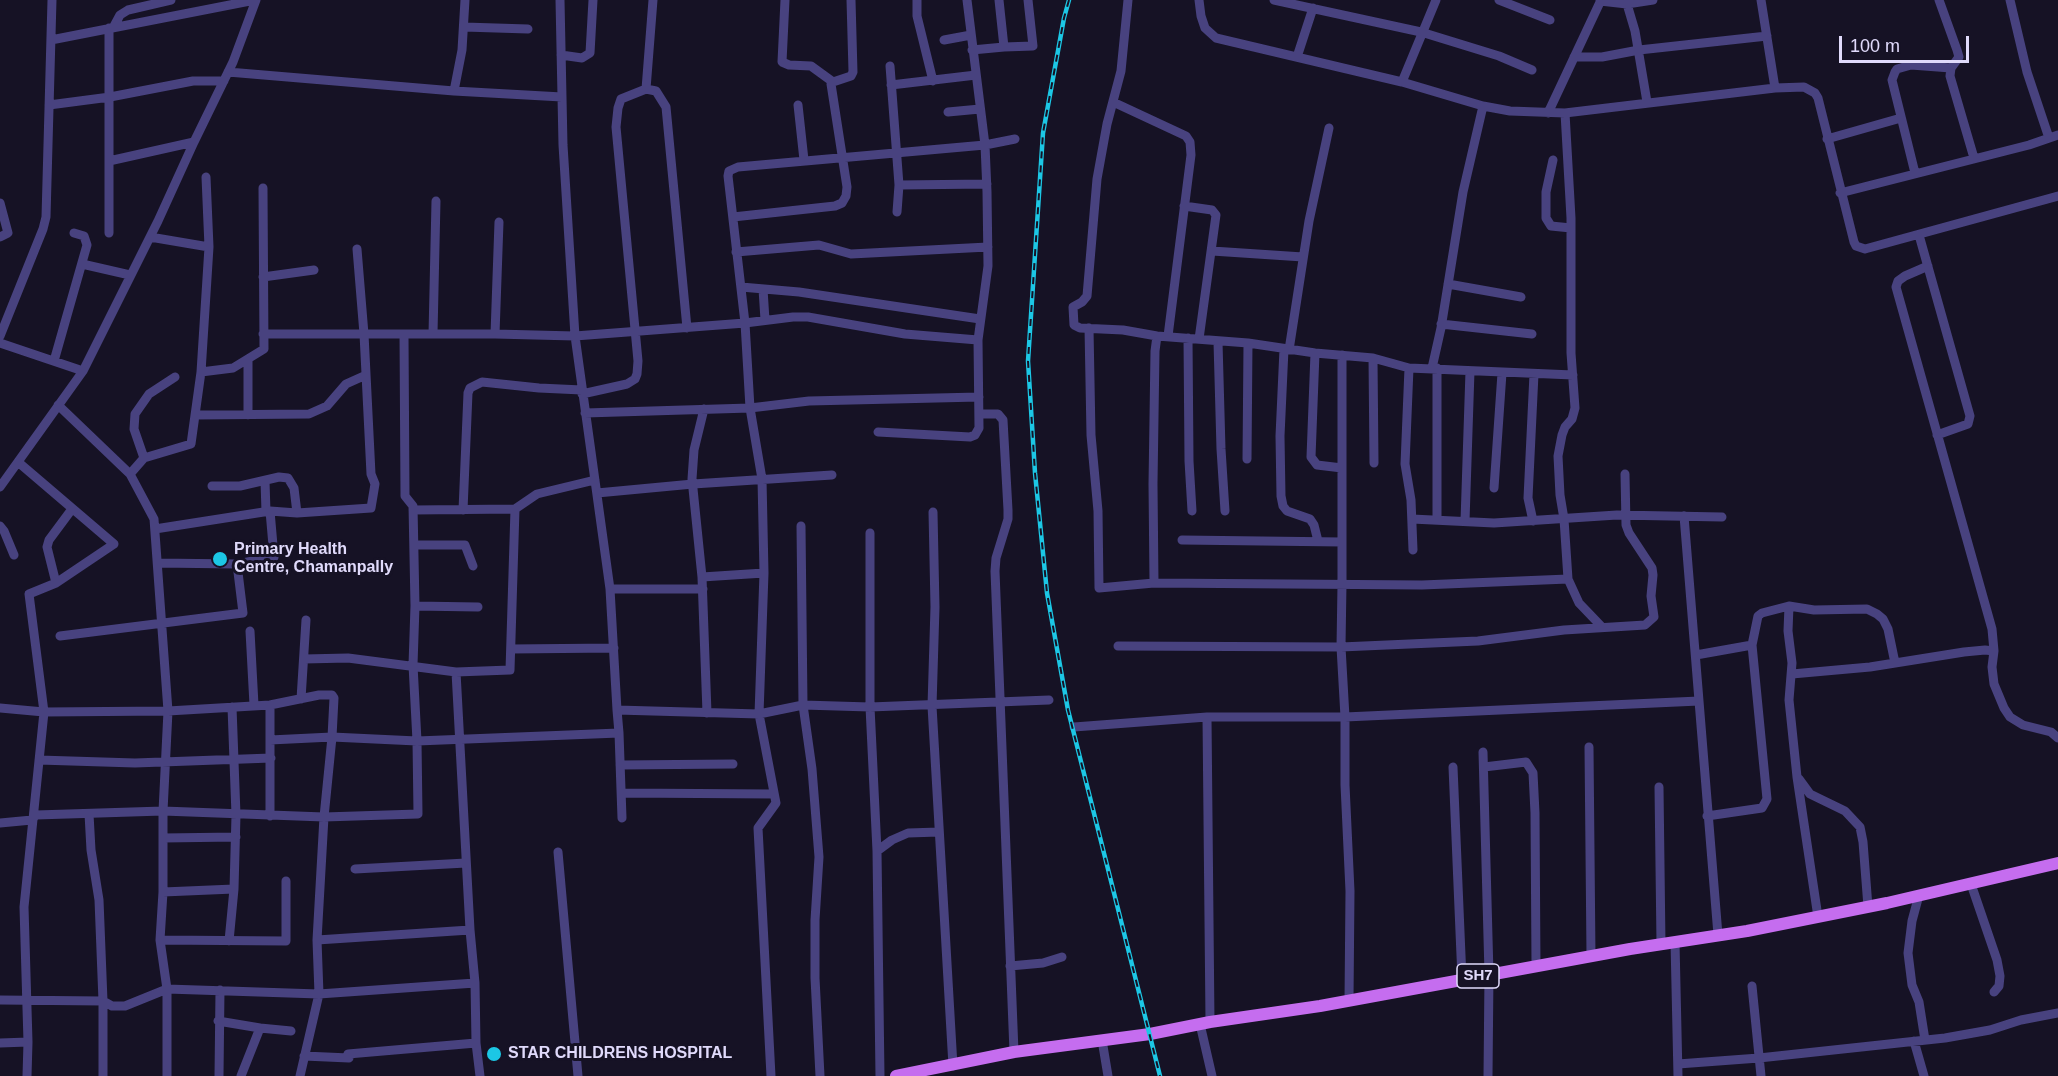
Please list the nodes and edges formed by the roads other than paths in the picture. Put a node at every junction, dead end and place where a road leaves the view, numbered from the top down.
1 (52, 0) edge
2 (171, 0) edge
3 (255, 0) edge
4 (465, 0) edge
5 (560, 0) edge
6 (593, 0) edge
7 (653, 0) edge
8 (785, 0) edge
9 (851, 0) edge
10 (917, 0) edge
11 (967, 0) edge
12 (999, 0) edge
13 (1028, 0) edge
14 (1128, 0) edge
15 (1199, 0) edge
16 (1274, 0) edge
17 (1436, 0) edge
18 (1498, 0) edge
19 (1601, 0) edge
20 (1653, 0) edge
21 (1761, 0) edge
22 (1939, 0) edge
23 (2010, 0) edge
24 (1628, 4) junction
25 (1313, 9) junction
26 (1550, 20) dead end
27 (464, 27) junction
28 (111, 28) junction
29 (528, 29) dead end
30 (1421, 33) junction
31 (971, 35) junction
32 (1767, 36) junction
33 (51, 40) junction
34 (944, 40) dead end
35 (1004, 46) junction
36 (972, 50) junction
37 (1639, 50) junction
38 (561, 55) junction
39 (1297, 57) junction
40 (1574, 57) junction
41 (890, 66) dead end
42 (1951, 68) junction
43 (1532, 70) dead end
44 (228, 72) junction
45 (976, 75) junction
46 (224, 81) junction
47 (933, 81) junction
48 (833, 82) junction
49 (1402, 82) junction
50 (891, 85) junction
51 (1775, 88) junction
52 (646, 89) junction
53 (454, 91) junction
54 (110, 97) junction
55 (562, 97) junction
56 (1113, 102) junction
57 (1647, 102) junction
58 (49, 105) junction
59 (798, 105) dead end
60 (1483, 106) junction
61 (980, 109) junction
62 (948, 112) dead end
63 (1565, 112) junction
64 (1548, 113) junction
65 (1900, 118) junction
66 (1329, 128) dead end
67 (2054, 136) edge
68 (1016, 139) dead end
69 (1827, 139) junction
70 (194, 142) junction
71 (984, 145) junction
72 (897, 152) junction
73 (841, 157) junction
74 (1974, 158) junction
75 (804, 160) junction
76 (1553, 160) dead end
77 (109, 161) junction
78 (1915, 173) junction
79 (206, 177) dead end
80 (987, 184) junction
81 (899, 185) junction
82 (263, 188) dead end
83 (1840, 193) junction
84 (2058, 196) edge
85 (436, 201) dead end
86 (0, 203) edge
87 (1184, 206) junction
88 (897, 212) dead end
89 (733, 217) junction
90 (499, 222) dead end
91 (1571, 228) junction
92 (74, 232) dead end
93 (109, 233) dead end
94 (1919, 235) junction
95 (0, 237) edge
96 (150, 237) junction
97 (209, 247) junction
98 (988, 247) junction
99 (357, 249) dead end
100 (1212, 251) junction
101 (736, 252) junction
102 (1304, 257) junction
103 (82, 264) junction
104 (1928, 266) junction
105 (314, 270) dead end
106 (130, 275) junction
107 (263, 277) junction
108 (1448, 284) junction
109 (741, 287) junction
110 (763, 289) junction
111 (1521, 297) dead end
112 (765, 320) junction
113 (980, 320) junction
114 (745, 323) junction
115 (1442, 324) junction
116 (687, 328) junction
117 (1089, 328) junction
118 (635, 330) junction
119 (263, 334) junction
120 (364, 334) junction
121 (404, 334) junction
122 (433, 334) junction
123 (495, 334) junction
124 (1532, 334) dead end
125 (0, 336) edge
126 (575, 336) junction
127 (1157, 336) junction
128 (1168, 336) junction
129 (1188, 338) junction
130 (1198, 339) junction
131 (978, 340) junction
132 (1218, 342) junction
133 (0, 343) edge
134 (1248, 343) junction
135 (1287, 349) junction
136 (1315, 353) junction
137 (1342, 355) junction
138 (1373, 358) junction
139 (248, 359) junction
140 (54, 362) junction
141 (1409, 368) junction
142 (1434, 368) junction
143 (83, 371) junction
144 (1470, 371) junction
145 (201, 372) junction
146 (1502, 373) junction
147 (1534, 374) junction
148 (366, 375) junction
149 (1573, 375) junction
150 (176, 378) dead end
151 (582, 392) junction
152 (979, 397) junction
153 (58, 405) junction
154 (750, 408) junction
155 (704, 409) junction
156 (585, 413) junction
157 (980, 414) junction
158 (195, 415) junction
159 (249, 415) junction
160 (878, 432) dead end
161 (1937, 435) junction
162 (144, 458) junction
163 (1247, 459) dead end
164 (18, 462) junction
165 (1374, 463) dead end
166 (1342, 468) junction
167 (130, 474) junction
168 (1625, 474) dead end
169 (832, 475) dead end
170 (762, 479) junction
171 (595, 480) junction
172 (265, 481) junction
173 (693, 484) junction
174 (212, 486) dead end
175 (0, 487) edge
176 (1494, 488) dead end
177 (597, 494) junction
178 (72, 509) junction
179 (514, 509) junction
180 (413, 510) junction
181 (463, 510) junction
182 (1225, 511) dead end
183 (268, 512) junction
184 (933, 512) dead end
185 (1192, 512) dead end
186 (297, 513) junction
187 (1625, 515) junction
188 (1684, 516) junction
189 (1722, 517) dead end
190 (1412, 519) junction
191 (1564, 519) junction
192 (1437, 520) junction
193 (1465, 521) junction
194 (1533, 521) junction
195 (0, 526) edge
196 (801, 526) dead end
197 (155, 529) junction
198 (870, 533) dead end
199 (1182, 540) dead end
200 (1318, 541) junction
201 (1342, 542) junction
202 (414, 545) junction
203 (1413, 550) dead end
204 (14, 555) dead end
205 (158, 563) junction
206 (237, 564) junction
207 (473, 566) dead end
208 (764, 573) junction
209 (702, 577) junction
210 (1568, 579) junction
211 (56, 583) junction
212 (1154, 583) junction
213 (1342, 584) junction
214 (610, 589) junction
215 (703, 589) junction
216 (415, 606) junction
217 (1789, 606) junction
218 (478, 607) dead end
219 (306, 620) dead end
220 (161, 624) junction
221 (1602, 627) junction
222 (250, 631) dead end
223 (60, 636) dead end
224 (1752, 645) junction
225 (1118, 646) dead end
226 (1341, 647) junction
227 (614, 648) junction
228 (511, 649) junction
229 (1994, 651) junction
230 (1696, 655) junction
231 (304, 660) junction
232 (1895, 663) junction
233 (413, 665) junction
234 (456, 672) junction
235 (1792, 674) junction
236 (301, 699) junction
237 (1049, 700) dead end
238 (1699, 701) junction
239 (1002, 703) junction
240 (254, 705) junction
241 (270, 705) junction
242 (802, 705) junction
243 (932, 706) junction
244 (232, 707) junction
245 (870, 707) junction
246 (0, 708) edge
247 (617, 710) junction
248 (168, 711) junction
249 (44, 712) junction
250 (707, 712) junction
251 (759, 714) junction
252 (1207, 717) junction
253 (1345, 717) junction
254 (1074, 727) dead end
255 (619, 733) junction
256 (332, 738) junction
257 (2058, 738) edge
258 (270, 740) junction
259 (460, 740) junction
260 (417, 741) junction
261 (1589, 747) dead end
262 (1484, 752) dead end
263 (233, 758) junction
264 (271, 758) junction
265 (39, 760) junction
266 (166, 761) junction
267 (733, 764) dead end
268 (620, 765) junction
269 (1453, 767) dead end
270 (1484, 767) junction
271 (1797, 777) junction
272 (1659, 787) dead end
273 (622, 793) junction
274 (774, 794) junction
275 (162, 811) junction
276 (89, 814) junction
277 (236, 815) junction
278 (270, 816) junction
279 (1707, 816) junction
280 (324, 817) junction
281 (622, 818) dead end
282 (32, 820) junction
283 (0, 823) edge
284 (939, 832) junction
285 (236, 837) junction
286 (163, 838) junction
287 (877, 851) junction
288 (558, 852) dead end
289 (466, 863) junction
290 (2058, 863) edge
291 (355, 869) dead end
292 (286, 881) dead end
293 (1971, 884) junction
294 (234, 889) junction
295 (163, 892) junction
296 (1919, 895) junction
297 (1868, 907) junction
298 (1818, 917) junction
299 (470, 930) junction
300 (1718, 935) junction
301 (160, 940) junction
302 (317, 940) junction
303 (228, 941) junction
304 (1676, 942) junction
305 (1661, 944) junction
306 (1591, 956) junction
307 (1062, 957) dead end
308 (1010, 966) junction
309 (1536, 966) junction
310 (1489, 974) junction
311 (1462, 979) junction
312 (475, 983) junction
313 (1752, 986) dead end
314 (167, 989) junction
315 (220, 990) junction
316 (1994, 992) dead end
317 (319, 994) junction
318 (0, 1000) edge
319 (27, 1000) junction
320 (1349, 1000) junction
321 (103, 1001) junction
322 (2058, 1013) edge
323 (218, 1021) junction
324 (1205, 1023) junction
325 (260, 1028) junction
326 (291, 1031) dead end
327 (1102, 1040) junction
328 (1925, 1040) junction
329 (1914, 1041) junction
330 (28, 1042) junction
331 (476, 1042) junction
332 (0, 1043) edge
333 (1014, 1052) junction
334 (304, 1056) junction
335 (1759, 1058) junction
336 (1678, 1064) junction
337 (953, 1066) junction
338 (904, 1075) edge
339 (27, 1076) edge
340 (103, 1076) edge
341 (167, 1076) edge
342 (219, 1076) edge
343 (241, 1076) edge
344 (300, 1076) edge
345 (480, 1076) edge
346 (578, 1076) edge
347 (771, 1076) edge
348 (820, 1076) edge
349 (880, 1076) edge
350 (1108, 1076) edge
351 (1212, 1076) edge
352 (1488, 1076) edge
353 (1678, 1076) edge
354 (1761, 1076) edge
355 (1924, 1076) edge

1 - 33 street
2 - 28 street
3 - 28 street
3 - 44 street
4 - 27 street
5 - 38 street
6 - 38 street
7 - 52 street
8 - 48 street
9 - 48 street
10 - 47 street
11 - 31 street
12 - 35 street
13 - 35 street
14 - 56 street
15 - 39 street
16 - 25 street
17 - 30 street
18 - 26 street
19 - 24 street
19 - 40 street
20 - 24 street
21 - 32 street
22 - 42 street
23 - 67 street
24 - 37 street
25 - 30 street
25 - 39 street
27 - 29 street
27 - 53 street
28 - 33 street
28 - 54 street
30 - 43 street
30 - 49 street
31 - 34 street
31 - 36 street
32 - 37 street
32 - 51 street
33 - 58 street
35 - 36 street
36 - 45 street
37 - 40 street
37 - 57 street
38 - 55 street
39 - 49 street
40 - 64 street
41 - 50 street
42 - 65 street
42 - 74 street
44 - 46 street
44 - 53 street
45 - 47 street
45 - 61 street
46 - 54 street
46 - 70 street
47 - 50 street
48 - 73 street
49 - 60 street
50 - 72 street
51 - 57 street
51 - 69 street
52 - 116 street
52 - 118 street
53 - 55 street
54 - 58 street
54 - 77 street
55 - 126 street
56 - 87 street
56 - 117 street
57 - 63 street
58 - 125 street
59 - 75 street
60 - 64 street
60 - 108 street
61 - 62 street
61 - 71 street
63 - 64 street
63 - 91 street
65 - 69 street
65 - 78 street
66 - 102 street
67 - 74 street
68 - 71 street
69 - 83 street
70 - 77 street
70 - 96 street
71 - 72 street
71 - 80 street
72 - 73 street
72 - 81 street
73 - 75 street
73 - 89 street
74 - 78 street
75 - 89 street
76 - 91 street
77 - 93 street
78 - 83 street
79 - 97 street
80 - 81 street
80 - 98 street
81 - 88 street
82 - 107 street
83 - 94 street
84 - 94 street
85 - 122 street
86 - 95 street
87 - 100 street
87 - 128 street
89 - 101 street
90 - 123 street
91 - 149 street
92 - 103 street
94 - 104 street
96 - 97 street
96 - 106 street
97 - 145 street
98 - 101 street
98 - 113 street
99 - 120 street
100 - 102 street
100 - 130 street
101 - 109 street
102 - 135 street
103 - 106 street
103 - 140 street
104 - 161 street
104 - 161 street
105 - 107 street
106 - 143 street
107 - 119 street
108 - 111 street
108 - 115 street
109 - 110 street
109 - 114 street
110 - 112 street
110 - 113 street
112 - 114 street
112 - 131 street
113 - 131 street
114 - 116 street
114 - 154 street
115 - 124 street
115 - 142 street
116 - 118 street
117 - 127 street
117 - 212 street
118 - 126 street
118 - 151 street
119 - 120 street
119 - 139 street
120 - 121 street
120 - 148 street
121 - 122 street
121 - 180 street
122 - 123 street
123 - 126 street
126 - 151 street
127 - 128 street
127 - 212 street
128 - 129 street
129 - 130 street
129 - 185 street
130 - 132 street
131 - 152 street
132 - 134 street
132 - 182 street
133 - 140 street
134 - 135 street
134 - 163 street
135 - 136 street
135 - 200 street
136 - 137 street
136 - 166 street
137 - 138 street
137 - 166 street
138 - 141 street
138 - 165 street
139 - 145 street
139 - 159 street
140 - 143 street
141 - 142 street
141 - 190 street
142 - 144 street
142 - 192 street
143 - 153 street
144 - 146 street
144 - 193 street
145 - 158 street
146 - 147 street
146 - 176 street
147 - 149 street
147 - 194 street
148 - 159 street
148 - 186 street
149 - 191 street
150 - 162 street
151 - 156 street
151 - 181 street
152 - 154 street
152 - 157 street
153 - 164 street
153 - 167 street
154 - 155 street
154 - 170 street
155 - 156 street
155 - 173 street
156 - 171 street
157 - 160 street
157 - 239 street
158 - 159 street
158 - 162 street
161 - 229 street
162 - 167 street
164 - 175 street
164 - 178 street
166 - 201 street
167 - 197 street
168 - 187 street
169 - 170 street
170 - 173 street
170 - 208 street
171 - 177 street
171 - 179 street
172 - 174 street
172 - 183 street
172 - 186 street
173 - 177 street
173 - 209 street
177 - 214 street
178 - 211 street
178 - 211 street
179 - 181 street
179 - 228 street
180 - 181 street
180 - 202 street
183 - 186 street
183 - 197 street
183 - 206 street
184 - 243 street
187 - 188 street
187 - 191 street
187 - 221 street
188 - 189 street
188 - 230 street
190 - 192 street
190 - 203 street
191 - 194 street
191 - 210 street
192 - 193 street
193 - 194 street
195 - 204 street
196 - 242 street
197 - 205 street
198 - 245 street
199 - 200 street
200 - 201 street
201 - 213 street
202 - 207 street
202 - 216 street
205 - 206 street
205 - 220 street
206 - 220 street
208 - 209 street
208 - 251 street
209 - 215 street
210 - 213 street
210 - 221 street
211 - 249 street
212 - 213 street
213 - 226 street
214 - 215 street
214 - 227 street
215 - 250 street
216 - 218 street
216 - 233 street
217 - 224 street
217 - 232 street
217 - 235 street
219 - 231 street
220 - 223 street
220 - 248 street
221 - 226 street
222 - 240 street
224 - 230 street
224 - 279 street
225 - 226 street
226 - 253 street
227 - 228 street
227 - 247 street
228 - 234 street
229 - 232 street
229 - 257 street
230 - 238 street
231 - 233 street
231 - 236 street
232 - 235 street
233 - 234 street
233 - 260 street
234 - 259 street
235 - 271 street
236 - 241 street
236 - 256 street
237 - 239 street
238 - 253 street
238 - 279 street
239 - 243 street
239 - 308 street
240 - 241 street
240 - 244 street
241 - 258 street
242 - 245 street
242 - 251 street
242 - 348 street
243 - 245 street
243 - 284 street
244 - 248 street
244 - 263 street
245 - 287 street
246 - 249 street
247 - 250 street
247 - 255 street
248 - 249 street
248 - 266 street
249 - 265 street
250 - 251 street
251 - 274 street
252 - 253 street
252 - 254 street
252 - 324 street
253 - 320 street
255 - 259 street
255 - 268 street
256 - 258 street
256 - 260 street
256 - 280 street
258 - 264 street
259 - 260 street
259 - 289 street
260 - 280 street
261 - 306 street
262 - 270 street
263 - 264 street
263 - 266 street
263 - 277 street
264 - 278 street
265 - 266 street
265 - 282 street
266 - 275 street
267 - 268 street
268 - 273 street
269 - 311 street
270 - 309 street
270 - 310 street
271 - 297 street
271 - 298 street
272 - 305 street
273 - 274 street
273 - 281 street
274 - 347 street
275 - 276 street
275 - 277 street
275 - 286 street
276 - 282 street
276 - 321 street
277 - 278 street
277 - 285 street
278 - 280 street
279 - 300 street
280 - 302 street
282 - 283 street
282 - 319 street
284 - 287 street
284 - 337 street
285 - 286 street
285 - 294 street
286 - 295 street
287 - 349 street
288 - 346 street
289 - 291 street
289 - 299 street
290 - 293 main road, SH7
292 - 303 street
293 - 296 main road, SH7
293 - 316 street
294 - 295 street
294 - 303 street
295 - 301 street
296 - 297 main road, SH7
296 - 328 street
297 - 298 main road, SH7
298 - 300 main road, SH7
299 - 302 street
299 - 312 street
300 - 304 main road, SH7
301 - 303 street
301 - 314 street
302 - 317 street
304 - 305 main road, SH7
304 - 336 street
305 - 306 main road, SH7
306 - 309 main road, SH7
307 - 308 street
308 - 333 street
309 - 310 main road, SH7
310 - 311 main road, SH7
310 - 352 street
311 - 320 main road, SH7
312 - 317 street
312 - 331 street
313 - 335 street
314 - 315 street
314 - 321 street
314 - 341 street
315 - 317 street
315 - 323 street
317 - 334 street
318 - 319 street
319 - 321 street
319 - 330 street
320 - 324 main road, SH7
321 - 340 street
322 - 328 street
323 - 325 street
323 - 342 street
324 - 327 main road, SH7
324 - 351 street
325 - 326 street
325 - 343 street
327 - 333 main road, SH7
327 - 350 street
328 - 329 street
329 - 335 street
329 - 355 street
330 - 332 street
330 - 339 street
331 - 334 street
331 - 345 street
333 - 337 main road, SH7
334 - 344 street
335 - 336 street
335 - 354 street
336 - 353 street
337 - 338 main road, SH7

